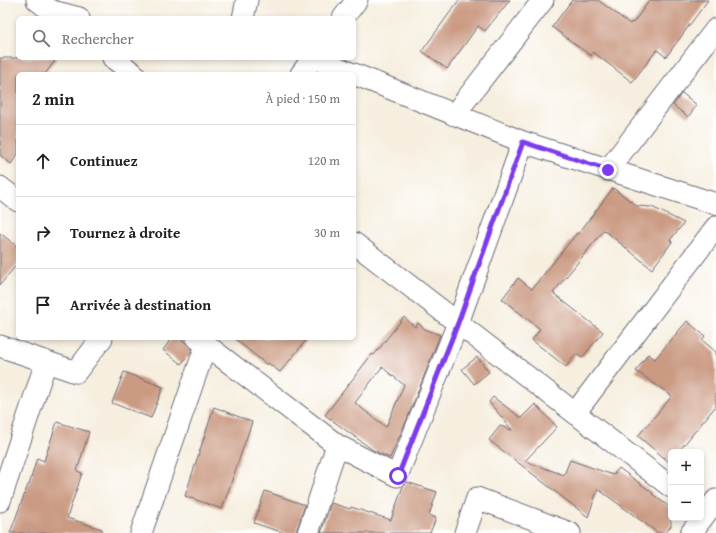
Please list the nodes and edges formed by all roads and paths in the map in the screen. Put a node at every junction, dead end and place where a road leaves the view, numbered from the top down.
1 (247, 0) edge
2 (357, 0) edge
3 (543, 0) edge
4 (50, 10) edge
5 (72, 16) edge
6 (243, 16) edge
7 (345, 16) edge
8 (716, 29) edge
9 (116, 60) edge
10 (312, 60) edge
11 (318, 60) edge
12 (131, 72) edge
13 (302, 72) edge
14 (348, 72) edge
15 (356, 75) edge
16 (454, 115) junction
17 (523, 142) junction
18 (608, 170) junction
19 (0, 187) edge
20 (16, 199) edge
21 (716, 204) edge
22 (716, 227) edge
23 (356, 245) edge
24 (458, 323) junction
25 (100, 340) edge
26 (201, 341) edge
27 (0, 346) edge
28 (46, 362) junction
29 (575, 413) junction
30 (337, 446) junction
31 (670, 485) edge
32 (0, 501) edge
33 (710, 511) edge
34 (141, 533) edge
35 (308, 533) edge
36 (466, 533) edge
37 (570, 533) edge
38 (690, 533) edge

1 - 6 street
2 - 7 street
3 - 16 street
4 - 5 street
8 - 18 street
9 - 12 street
10 - 13 street
11 - 14 street
15 - 16 street
16 - 17 street
17 - 18 street
17 - 24 street
18 - 21 street
19 - 20 street
22 - 29 street
23 - 24 street
24 - 29 street
24 - 30 street
25 - 28 street
26 - 30 street
26 - 34 street
27 - 28 street
28 - 32 street
29 - 31 street
30 - 35 street
33 - 38 street
36 - 37 street

